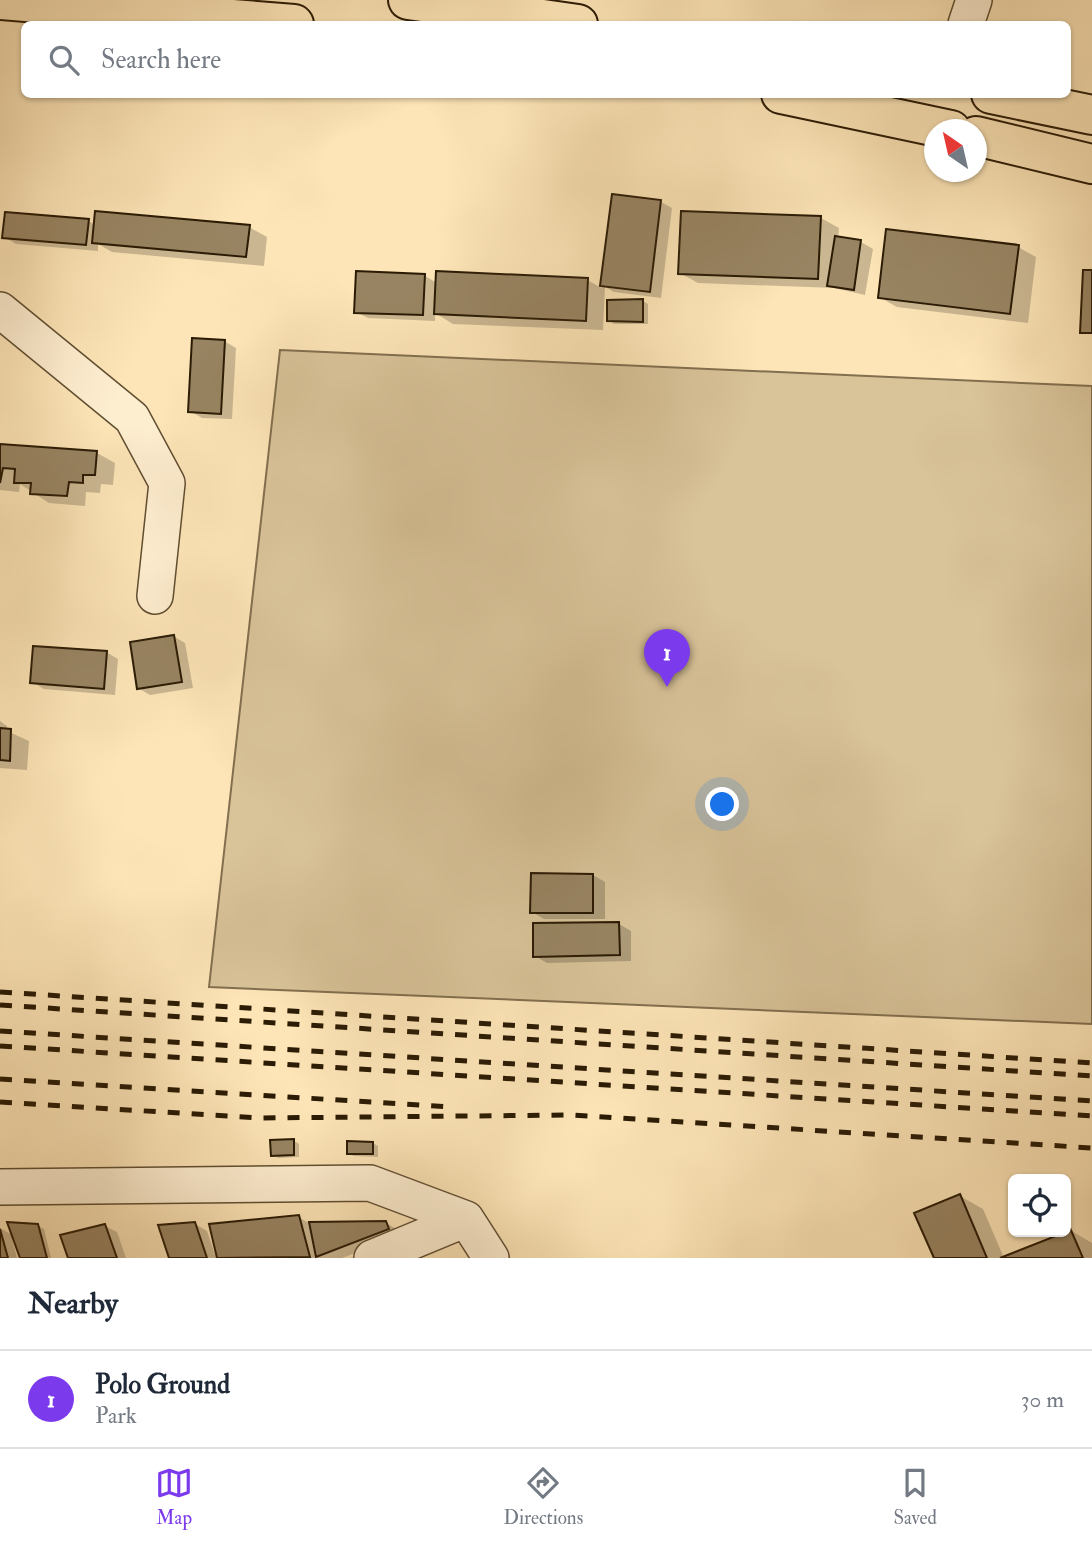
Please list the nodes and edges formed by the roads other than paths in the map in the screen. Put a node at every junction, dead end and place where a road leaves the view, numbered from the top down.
1 (0, 0) edge
2 (408, 0) edge
3 (974, 0) edge
4 (257, 21) edge
5 (558, 21) edge
6 (967, 21) edge
7 (800, 98) edge
8 (1010, 98) edge
9 (1092, 115) edge
10 (924, 124) edge
11 (987, 139) edge
12 (1092, 164) edge
13 (0, 310) edge
14 (155, 596) dead end
15 (0, 1187) edge
16 (466, 1219) junction
17 (372, 1258) edge
18 (491, 1258) edge

1 - 4 main road
2 - 5 main road
3 - 6 street
7 - 10 main road
8 - 9 main road
11 - 12 main road
13 - 14 street
15 - 16 street
16 - 17 street
16 - 18 street

